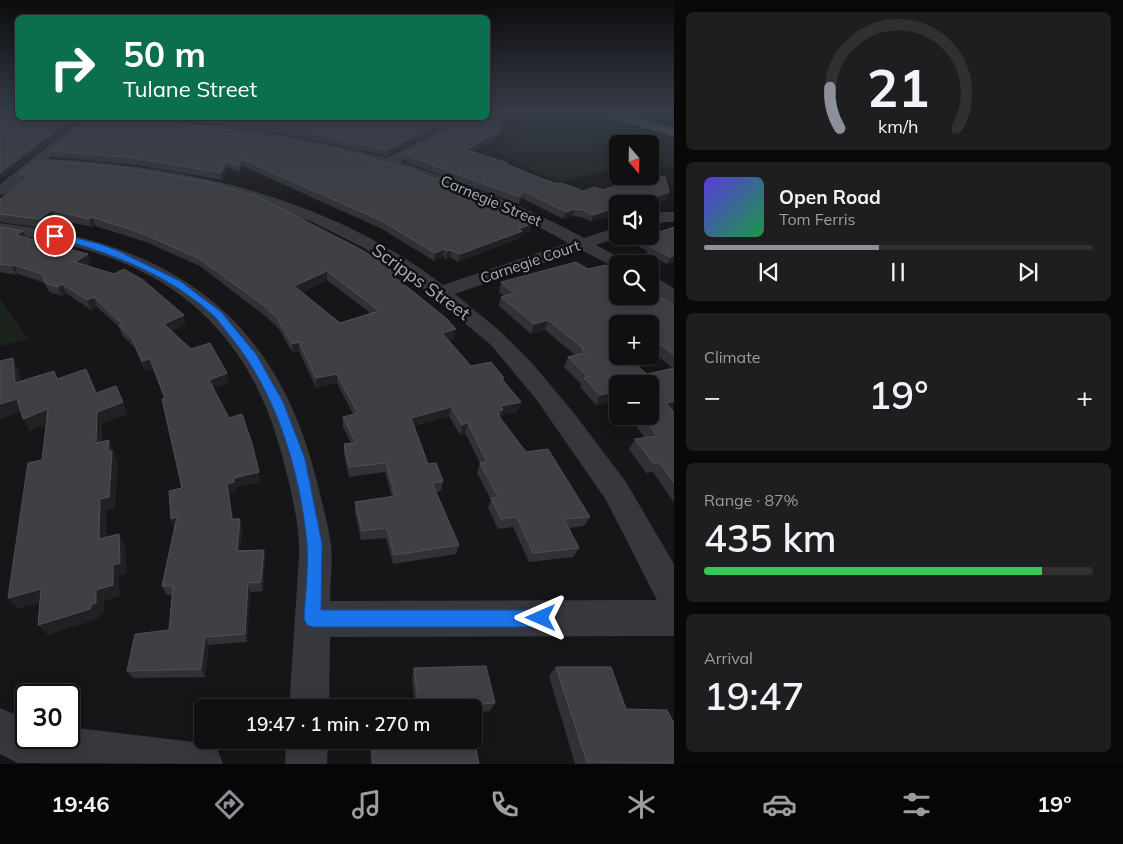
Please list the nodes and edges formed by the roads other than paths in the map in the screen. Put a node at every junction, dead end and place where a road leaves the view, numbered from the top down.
1 (53, 149) edge
2 (338, 149) edge
3 (415, 149) edge
4 (36, 162) junction
5 (390, 162) junction
6 (0, 191) edge
7 (674, 217) edge
8 (659, 219) edge
9 (0, 228) edge
10 (609, 235) edge
11 (584, 244) junction
12 (609, 259) edge
13 (659, 288) edge
14 (442, 292) junction
15 (674, 298) edge
16 (674, 600) edge
17 (674, 618) edge
18 (313, 619) junction
19 (309, 699) edge
20 (0, 728) edge
21 (307, 749) edge
22 (202, 764) edge
23 (306, 764) edge

1 - 4 street
2 - 5 street, Carnegie Street
3 - 5 street
4 - 6 street
4 - 14 street, Scripps Street
5 - 11 street, Carnegie Street
7 - 8 street
9 - 18 street
10 - 11 street, Carnegie Court
11 - 12 street, Carnegie Street
11 - 14 street, Carnegie Court
13 - 15 street
14 - 16 street, Scripps Street
17 - 18 street
18 - 19 street
20 - 22 street
21 - 23 street

